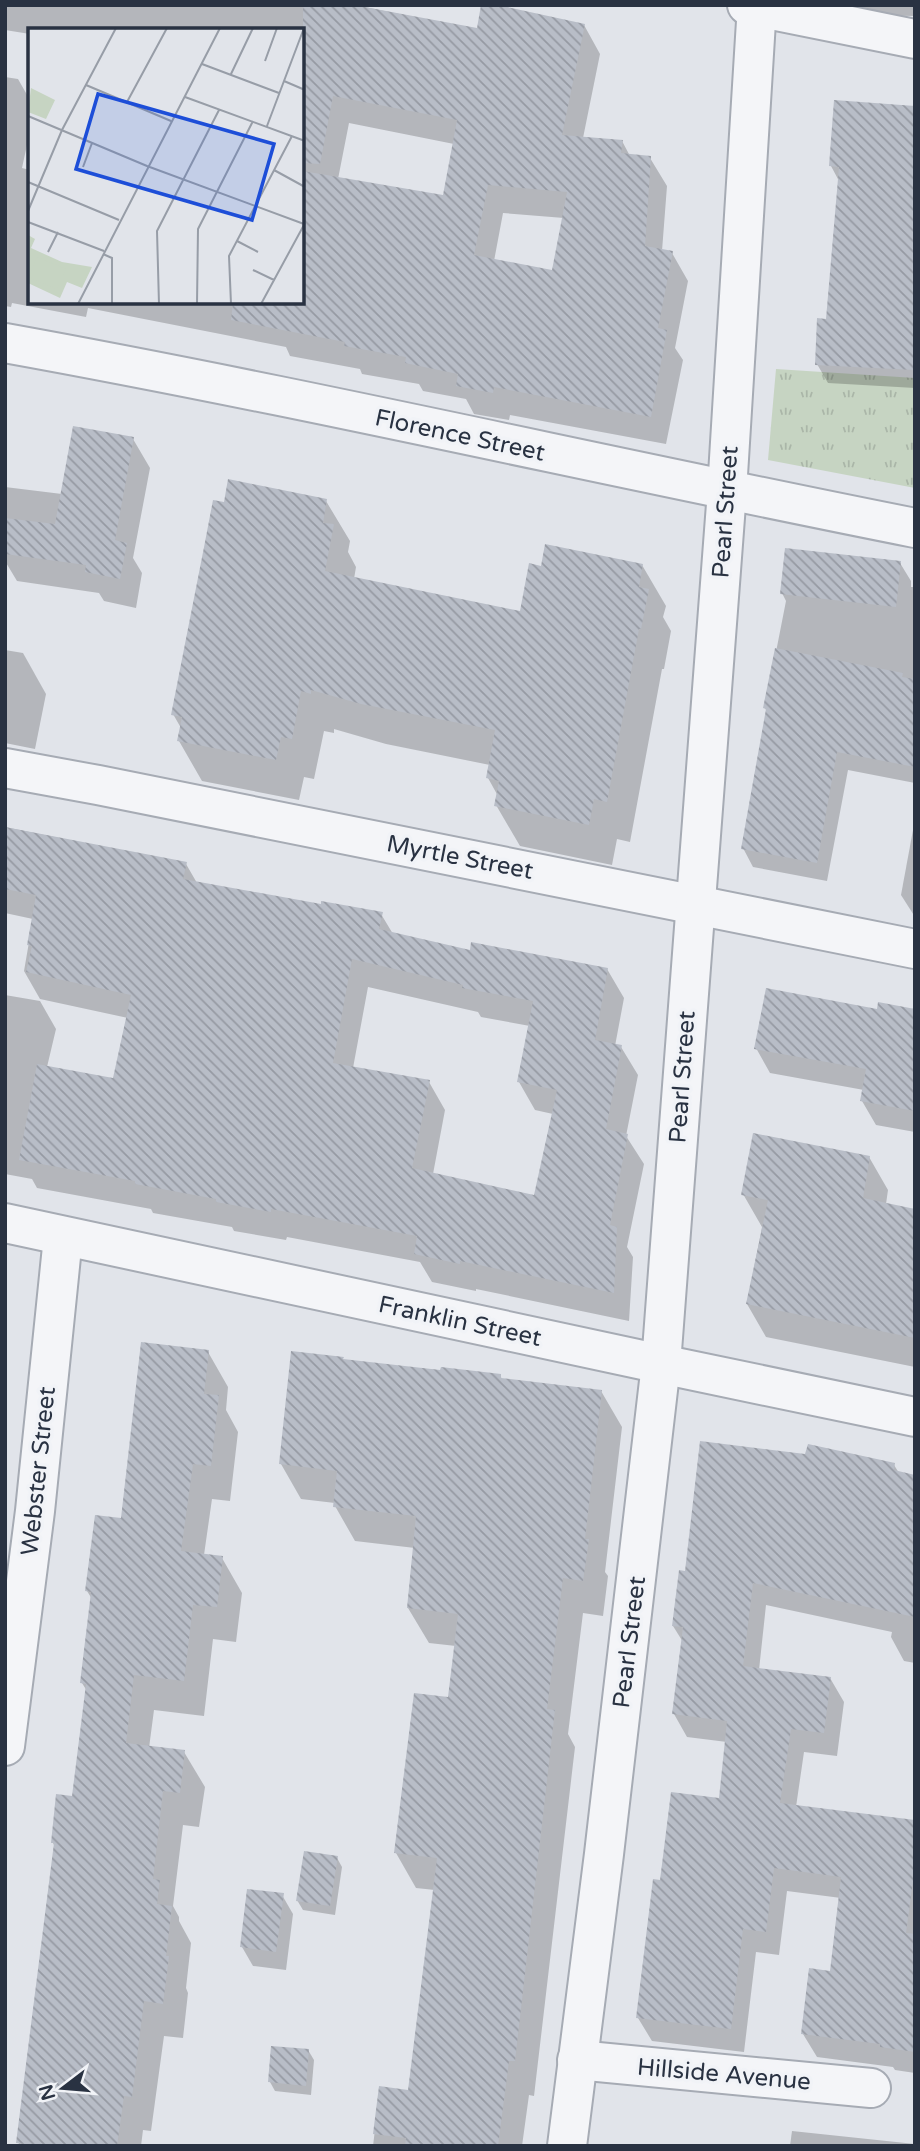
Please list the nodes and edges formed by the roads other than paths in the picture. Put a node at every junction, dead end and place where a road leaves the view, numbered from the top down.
1 (754, 6) edge
2 (915, 39) edge
3 (5, 343) edge
4 (727, 491) junction
5 (915, 528) edge
6 (5, 768) edge
7 (695, 904) junction
8 (915, 949) edge
9 (5, 1223) edge
10 (63, 1237) junction
11 (661, 1364) junction
12 (915, 1417) edge
13 (5, 1746) edge
14 (577, 2060) junction
15 (871, 2088) dead end
16 (567, 2146) edge

1 - 2 street
1 - 4 street, Pearl Street
3 - 4 street, Florence Street
4 - 5 street, Florence Street
4 - 7 street, Pearl Street
6 - 7 street, Myrtle Street
7 - 8 street, Myrtle Street
7 - 11 street, Pearl Street
9 - 10 street, Franklin Street
10 - 11 street, Franklin Street
10 - 13 street, Webster Street
11 - 12 street, Franklin Street
11 - 14 street, Pearl Street
14 - 15 street, Hillside Avenue
14 - 16 street, Pearl Street

